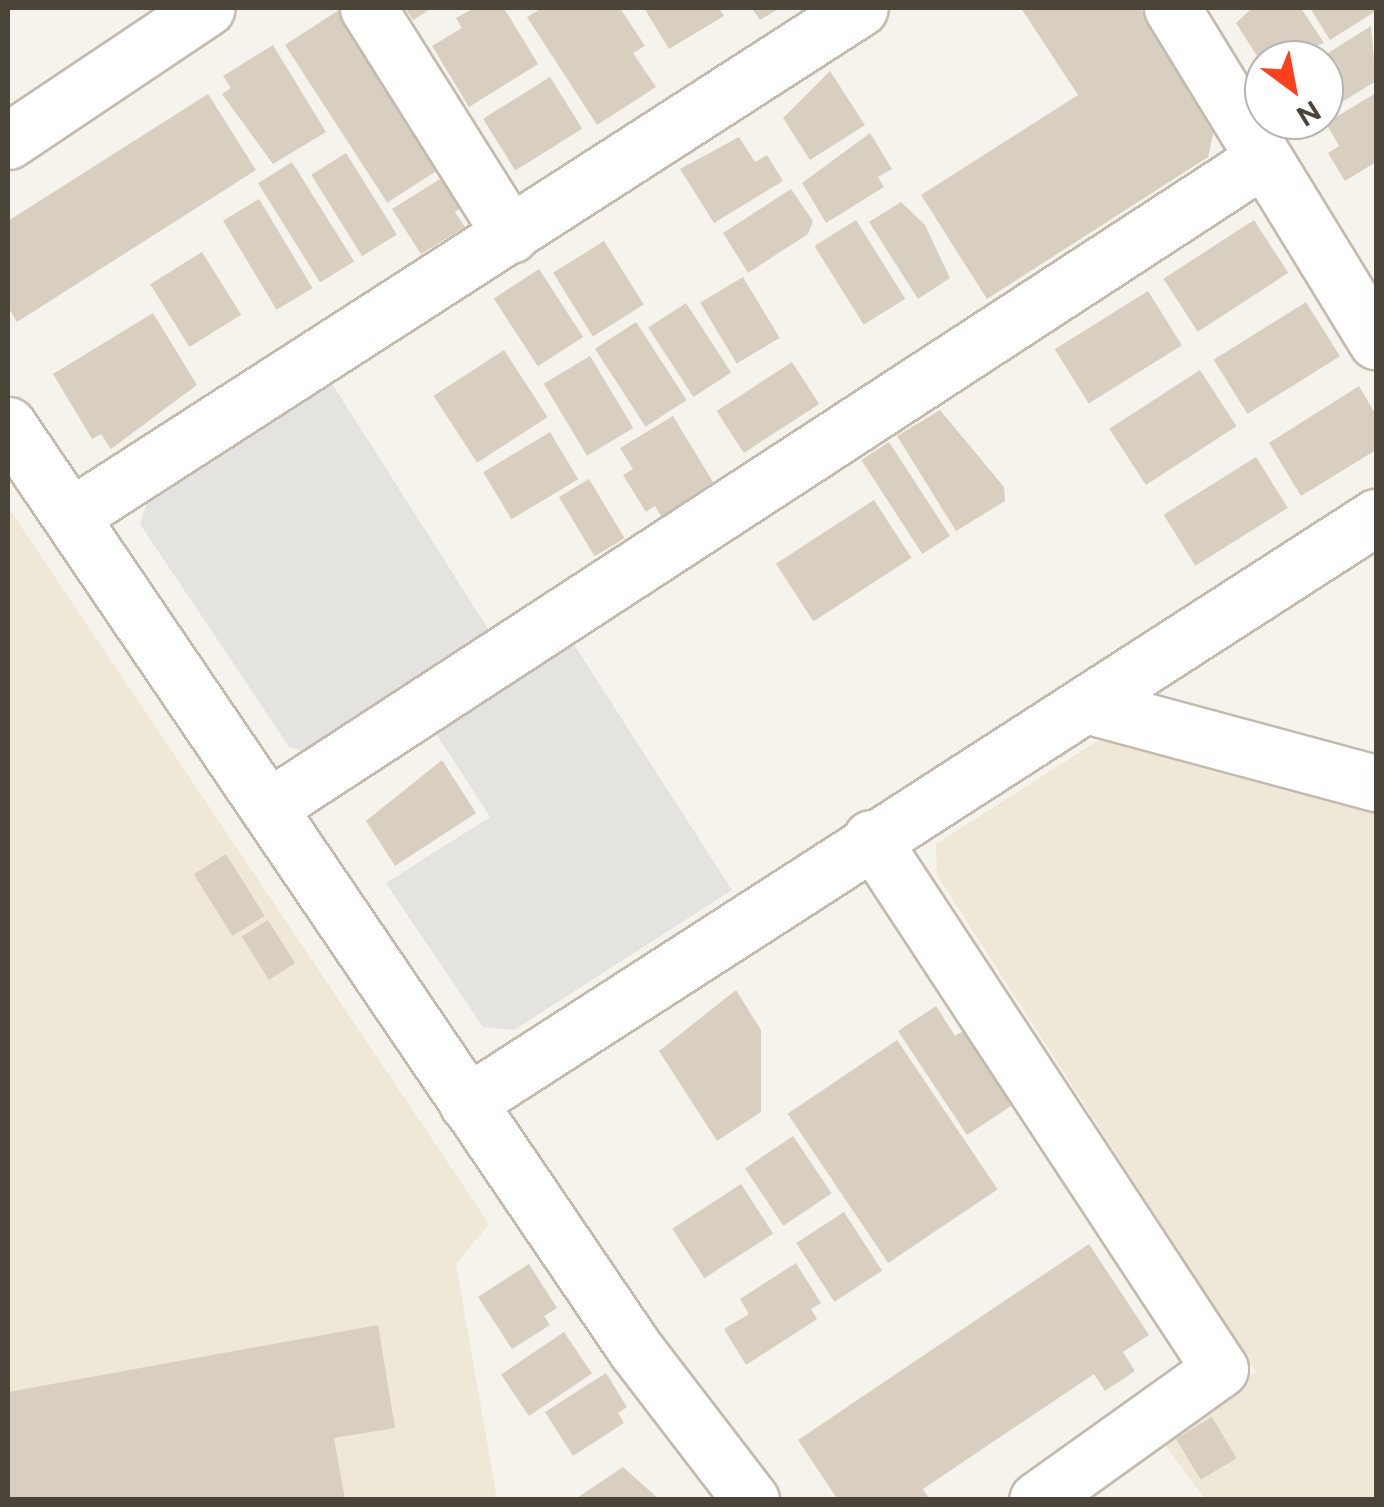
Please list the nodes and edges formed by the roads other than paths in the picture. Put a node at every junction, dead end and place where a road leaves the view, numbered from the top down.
1 (207, 8) edge
2 (368, 8) edge
3 (860, 8) edge
4 (1172, 8) edge
5 (8, 141) edge
6 (1263, 159) junction
7 (511, 235) junction
8 (1376, 341) edge
9 (8, 425) edge
10 (71, 516) junction
11 (1376, 517) edge
12 (1086, 705) junction
13 (1376, 783) edge
14 (269, 806) junction
15 (871, 838) junction
16 (467, 1103) junction
17 (751, 1500) edge
18 (1038, 1500) edge

1 - 5 street
2 - 7 street
3 - 7 street
4 - 6 street
6 - 8 street
6 - 14 street
7 - 10 street
9 - 10 street
10 - 14 street
11 - 12 street
12 - 13 street
12 - 15 street
14 - 16 street
15 - 16 street
15 - 18 street
16 - 17 street

